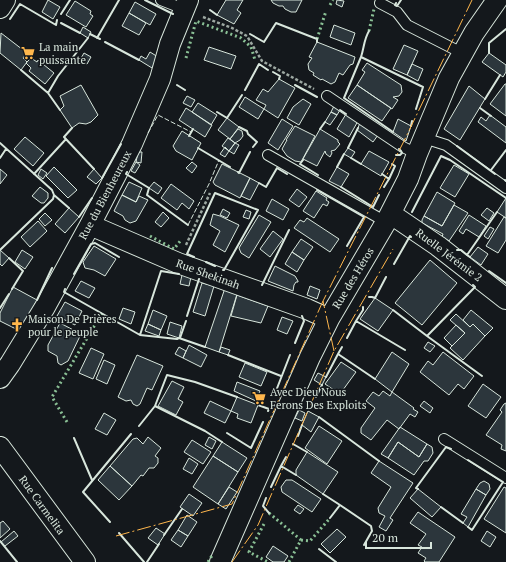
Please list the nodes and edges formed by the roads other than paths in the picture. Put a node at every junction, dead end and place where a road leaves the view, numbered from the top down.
1 (5, 0) edge
2 (161, 0) edge
3 (497, 0) edge
4 (380, 3) dead end
5 (186, 5) edge
6 (0, 8) edge
7 (462, 53) junction
8 (327, 96) road end
9 (421, 146) junction
10 (268, 155) dead end
11 (506, 188) edge
12 (389, 218) junction
13 (90, 225) junction
14 (506, 299) edge
15 (329, 319) junction
16 (0, 378) edge
17 (444, 439) dead end
18 (0, 447) edge
19 (506, 478) edge
20 (85, 562) edge
21 (220, 562) edge

1 - 6 street
2 - 5 lane
3 - 7 street, Rue des Héros
4 - 7 lane
5 - 13 street, Rue du Bienheureux
7 - 9 street, Rue des Héros
8 - 9 lane
9 - 11 lane
9 - 12 street, Rue des Héros
10 - 12 lane
12 - 14 street, Ruelle Jérémie 2
12 - 15 street, Rue des Héros
13 - 15 street, Rue Shekinah
13 - 16 street, Rue du Bienheureux
15 - 21 street, Rue des Héros
17 - 19 lane
18 - 20 street, Rue Carmelita

